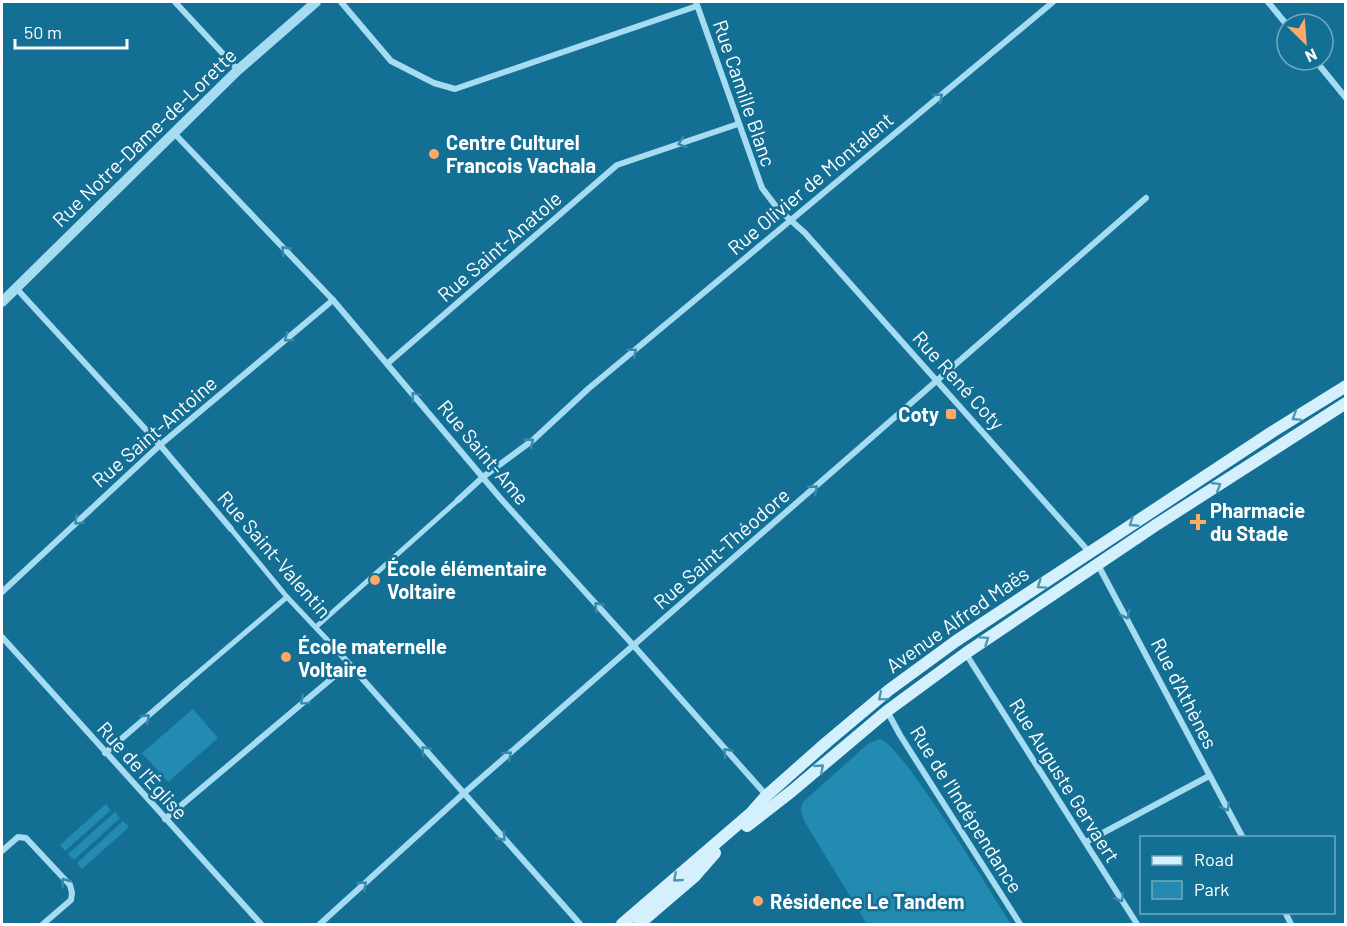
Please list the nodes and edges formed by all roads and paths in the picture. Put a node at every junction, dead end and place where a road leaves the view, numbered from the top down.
1 (175, 2) edge
2 (316, 2) edge
3 (341, 2) edge
4 (1053, 2) edge
5 (697, 4) edge
6 (238, 70) junction
7 (1325, 72) edge
8 (1346, 98) edge
9 (738, 124) junction
10 (174, 133) junction
11 (1146, 198) dead end
12 (791, 221) junction
13 (16, 288) junction
14 (333, 300) junction
15 (2, 302) edge
16 (388, 363) junction
17 (938, 381) junction
18 (1346, 386) edge
19 (1346, 403) edge
20 (160, 445) junction
21 (483, 477) junction
22 (458, 500) joint
23 (231, 529) joint
24 (1090, 552) junction
25 (1098, 564) junction
26 (2, 592) edge
27 (287, 597) junction
28 (316, 627) junction
29 (2, 637) edge
30 (634, 646) junction
31 (335, 648) joint
32 (966, 653) junction
33 (350, 664) junction
34 (186, 683) joint
35 (887, 711) junction
36 (105, 753) junction
37 (1209, 776) junction
38 (464, 794) junction
39 (766, 796) junction
40 (775, 805) junction
41 (165, 819) junction
42 (1242, 836) edge
43 (1086, 842) junction
44 (2, 851) edge
45 (43, 924) edge
46 (261, 924) edge
47 (320, 924) edge
48 (580, 924) edge
49 (622, 924) edge
50 (639, 924) edge
51 (1020, 924) edge
52 (1137, 924) edge

1 - 6 street
2 - 6 street, Rue Notre-Dame-de-Lorette
3 - 5 street
12 -> 4 street, Rue Olivier de Montalent
5 - 9 street, Rue Camille Blanc
6 - 10 street, Rue Notre-Dame-de-Lorette
7 - 8 street
9 - 12 street, Rue Camille Blanc
9 -> 16 street, Rue Saint-Anatole
10 - 13 street, Rue Notre-Dame-de-Lorette
14 -> 10 street, Rue Saint-Ame
11 - 17 street, Rue Saint-Théodore
12 - 17 street, Rue René Coty
21 -> 12 street, Rue Olivier de Montalent
13 - 15 street, Rue Notre-Dame-de-Lorette
13 - 20 street, Rue Saint-Valentin
14 - 16 street, Rue Saint-Ame
14 -> 20 street, Rue Saint-Antoine
21 -> 16 street, Rue Saint-Ame
17 - 24 street, Rue René Coty
30 -> 17 street, Rue Saint-Théodore
18 -> 24 main road, Avenue Alfred Maës
25 -> 19 main road, Avenue Alfred Maës
20 - 23 street, Rue Saint-Valentin
20 -> 26 street, Rue Saint-Antoine
21 - 22 street, Rue Olivier de Montalent
30 -> 21 street, Rue Saint-Ame
22 - 28 street
23 - 27 street, Rue Saint-Valentin
24 - 25 street, Rue René Coty
24 -> 39 main road, Avenue Alfred Maës
32 -> 25 main road, Avenue Alfred Maës
25 -> 37 street, Rue d'Athènes
27 - 28 street, Rue Saint-Valentin
27 - 34 street
28 - 31 street, Rue Saint-Valentin
29 - 36 street, Rue de l'Église
38 -> 30 street, Rue Saint-Théodore
39 -> 30 street, Rue Saint-Ame
31 - 33 street, Rue Saint-Valentin
32 - 35 main road, Avenue Alfred Maës
32 - 43 street, Rue Auguste Gervaert
38 -> 33 street, Rue Saint-Valentin
33 -> 41 street
36 -> 34 street
40 -> 35 main road, Avenue Alfred Maës
35 - 51 street, Rue de l'Indépendance
36 - 41 street, Rue de l'Église
37 -> 42 street, Rue d'Athènes
37 - 43 street
47 -> 38 street, Rue Saint-Théodore
38 -> 48 street, Rue Saint-Valentin
39 - 40 street, Rue Saint-Ame
39 -> 49 main road, Avenue Alfred Maës
40 - 50 main road, Avenue Alfred Maës
41 - 46 street, Rue de l'Église
43 -> 52 street, Rue Auguste Gervaert
45 -> 44 street

